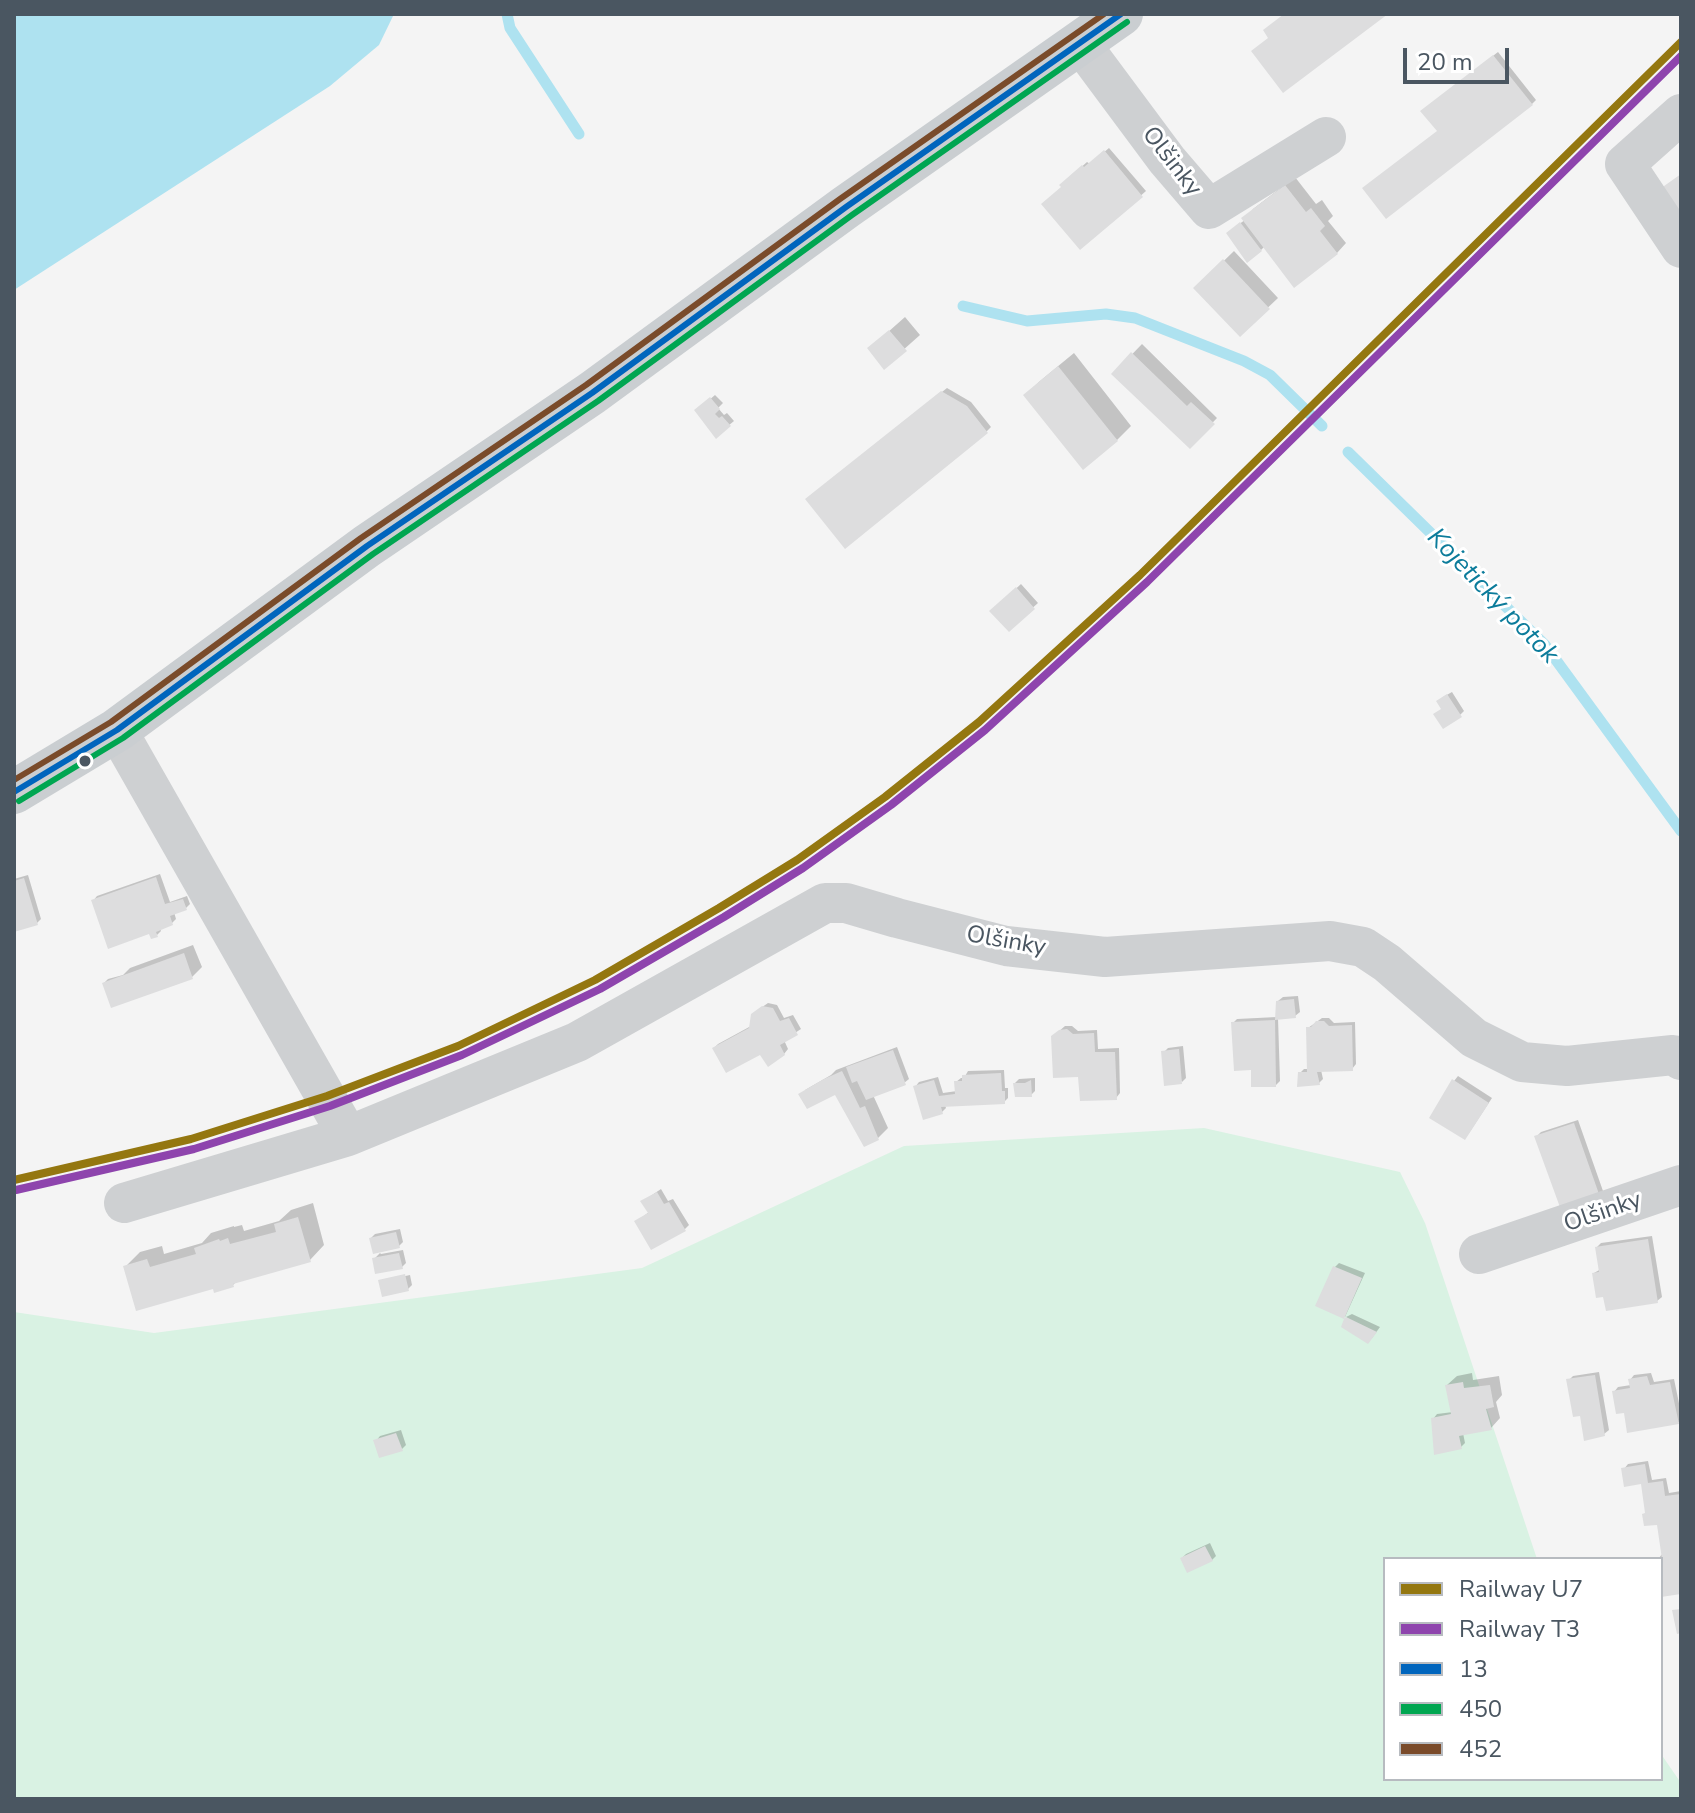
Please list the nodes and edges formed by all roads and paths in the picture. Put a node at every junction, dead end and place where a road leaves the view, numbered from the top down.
1 (1121, 14) edge
2 (1080, 43) junction
3 (1681, 114) edge
4 (1326, 137) dead end
5 (1681, 248) edge
6 (117, 730) junction
7 (14, 792) edge
8 (1681, 1060) edge
9 (348, 1136) junction
10 (1681, 1185) edge
11 (124, 1203) dead end
12 (1479, 1254) dead end

1 - 2 main road
2 - 4 street, Olšinky
2 - 6 main road
3 - 5 street
6 - 7 main road
6 - 9 street
8 - 9 street, Olšinky
9 - 11 street, Olšinky
10 - 12 street, Olšinky

